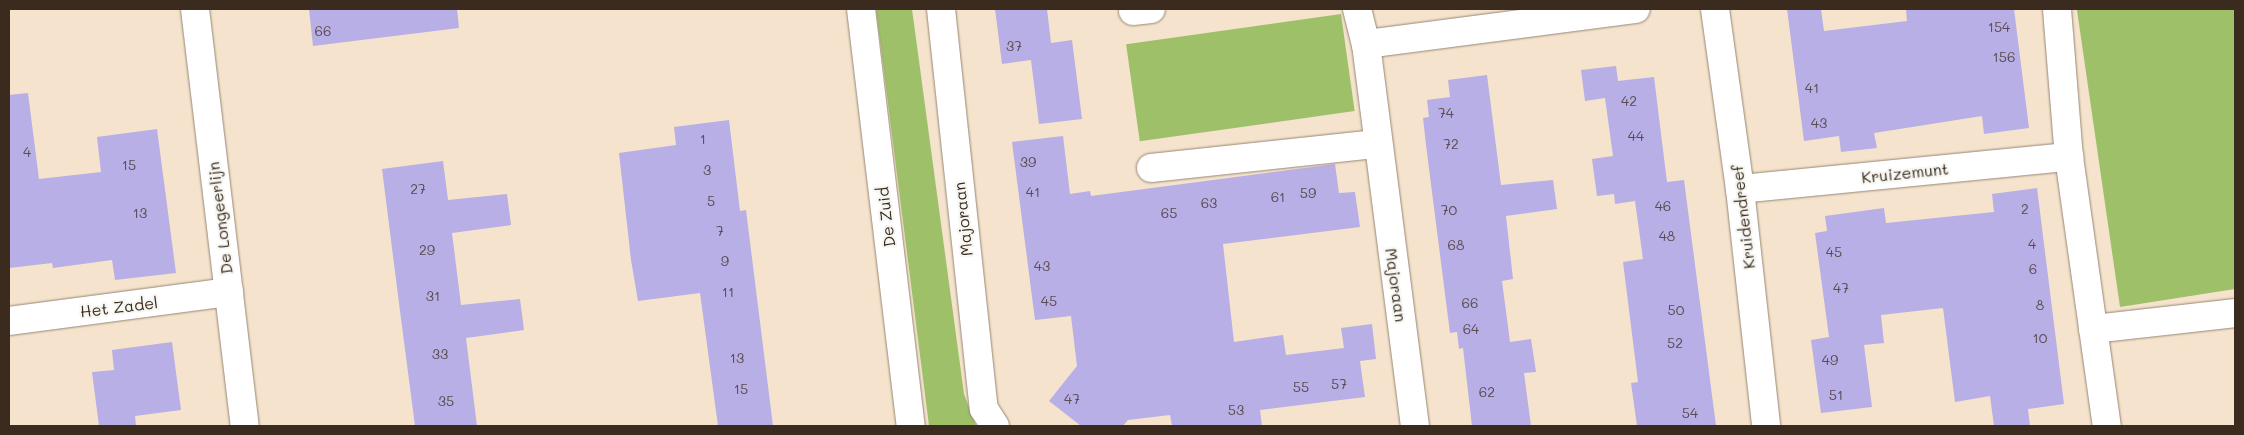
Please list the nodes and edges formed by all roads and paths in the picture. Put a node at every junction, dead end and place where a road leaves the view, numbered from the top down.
1 (195, 9) edge
2 (861, 9) edge
3 (941, 9) edge
4 (1357, 9) edge
5 (1636, 9) edge
6 (1715, 9) edge
7 (2057, 9) edge
8 (1366, 44) junction
9 (1378, 144) junction
10 (2069, 157) junction
11 (1151, 168) dead end
12 (1740, 189) junction
13 (229, 292) junction
14 (2235, 313) edge
15 (9, 321) edge
16 (2093, 329) junction
17 (245, 426) edge
18 (911, 426) edge
19 (995, 426) edge
20 (1415, 426) edge
21 (1766, 426) edge
22 (2107, 426) edge

1 - 13 street, De Longeerlijn
2 - 18 street, De Zuid
3 - 19 street, Majoraan
4 - 8 street, Majoraan
5 - 8 street
6 - 12 street, Kruidendreef
7 - 10 street
8 - 9 street, Majoraan
9 - 11 street
9 - 20 street, Majoraan
10 - 12 street, Kruizemunt
10 - 16 street
12 - 21 street, Kruidendreef
13 - 15 street, Het Zadel
13 - 17 street, De Longeerlijn
14 - 16 street
16 - 22 street

